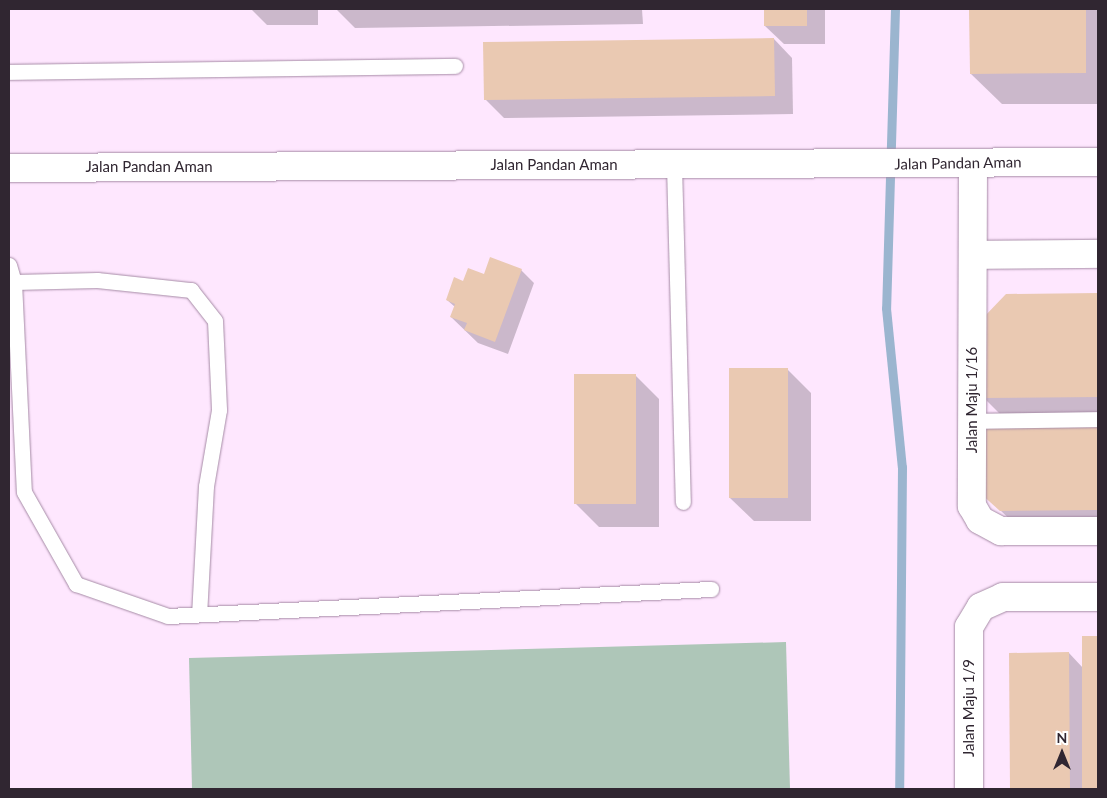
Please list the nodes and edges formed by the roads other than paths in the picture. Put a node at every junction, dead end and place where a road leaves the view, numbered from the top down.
1 (454, 66) dead end
2 (9, 72) edge
3 (1098, 162) edge
4 (974, 163) junction
5 (674, 165) junction
6 (9, 168) edge
7 (1098, 254) edge
8 (974, 255) junction
9 (9, 265) edge
10 (14, 282) junction
11 (1098, 419) edge
12 (970, 420) junction
13 (683, 502) dead end
14 (1098, 531) edge
15 (711, 589) dead end
16 (1098, 597) edge
17 (199, 614) junction
18 (969, 789) edge

1 - 2 lane
3 - 4 street, Jalan Pandan Aman
4 - 5 street, Jalan Pandan Aman
4 - 8 street, Jalan Maju 1/16
5 - 6 street, Jalan Pandan Aman
5 - 13 lane
7 - 8 street
8 - 12 street, Jalan Maju 1/16
9 - 10 lane
10 - 17 lane
10 - 17 lane
11 - 12 lane
12 - 14 street, Jalan Maju 1/16
15 - 17 lane
16 - 18 street, Jalan Maju 1/9

